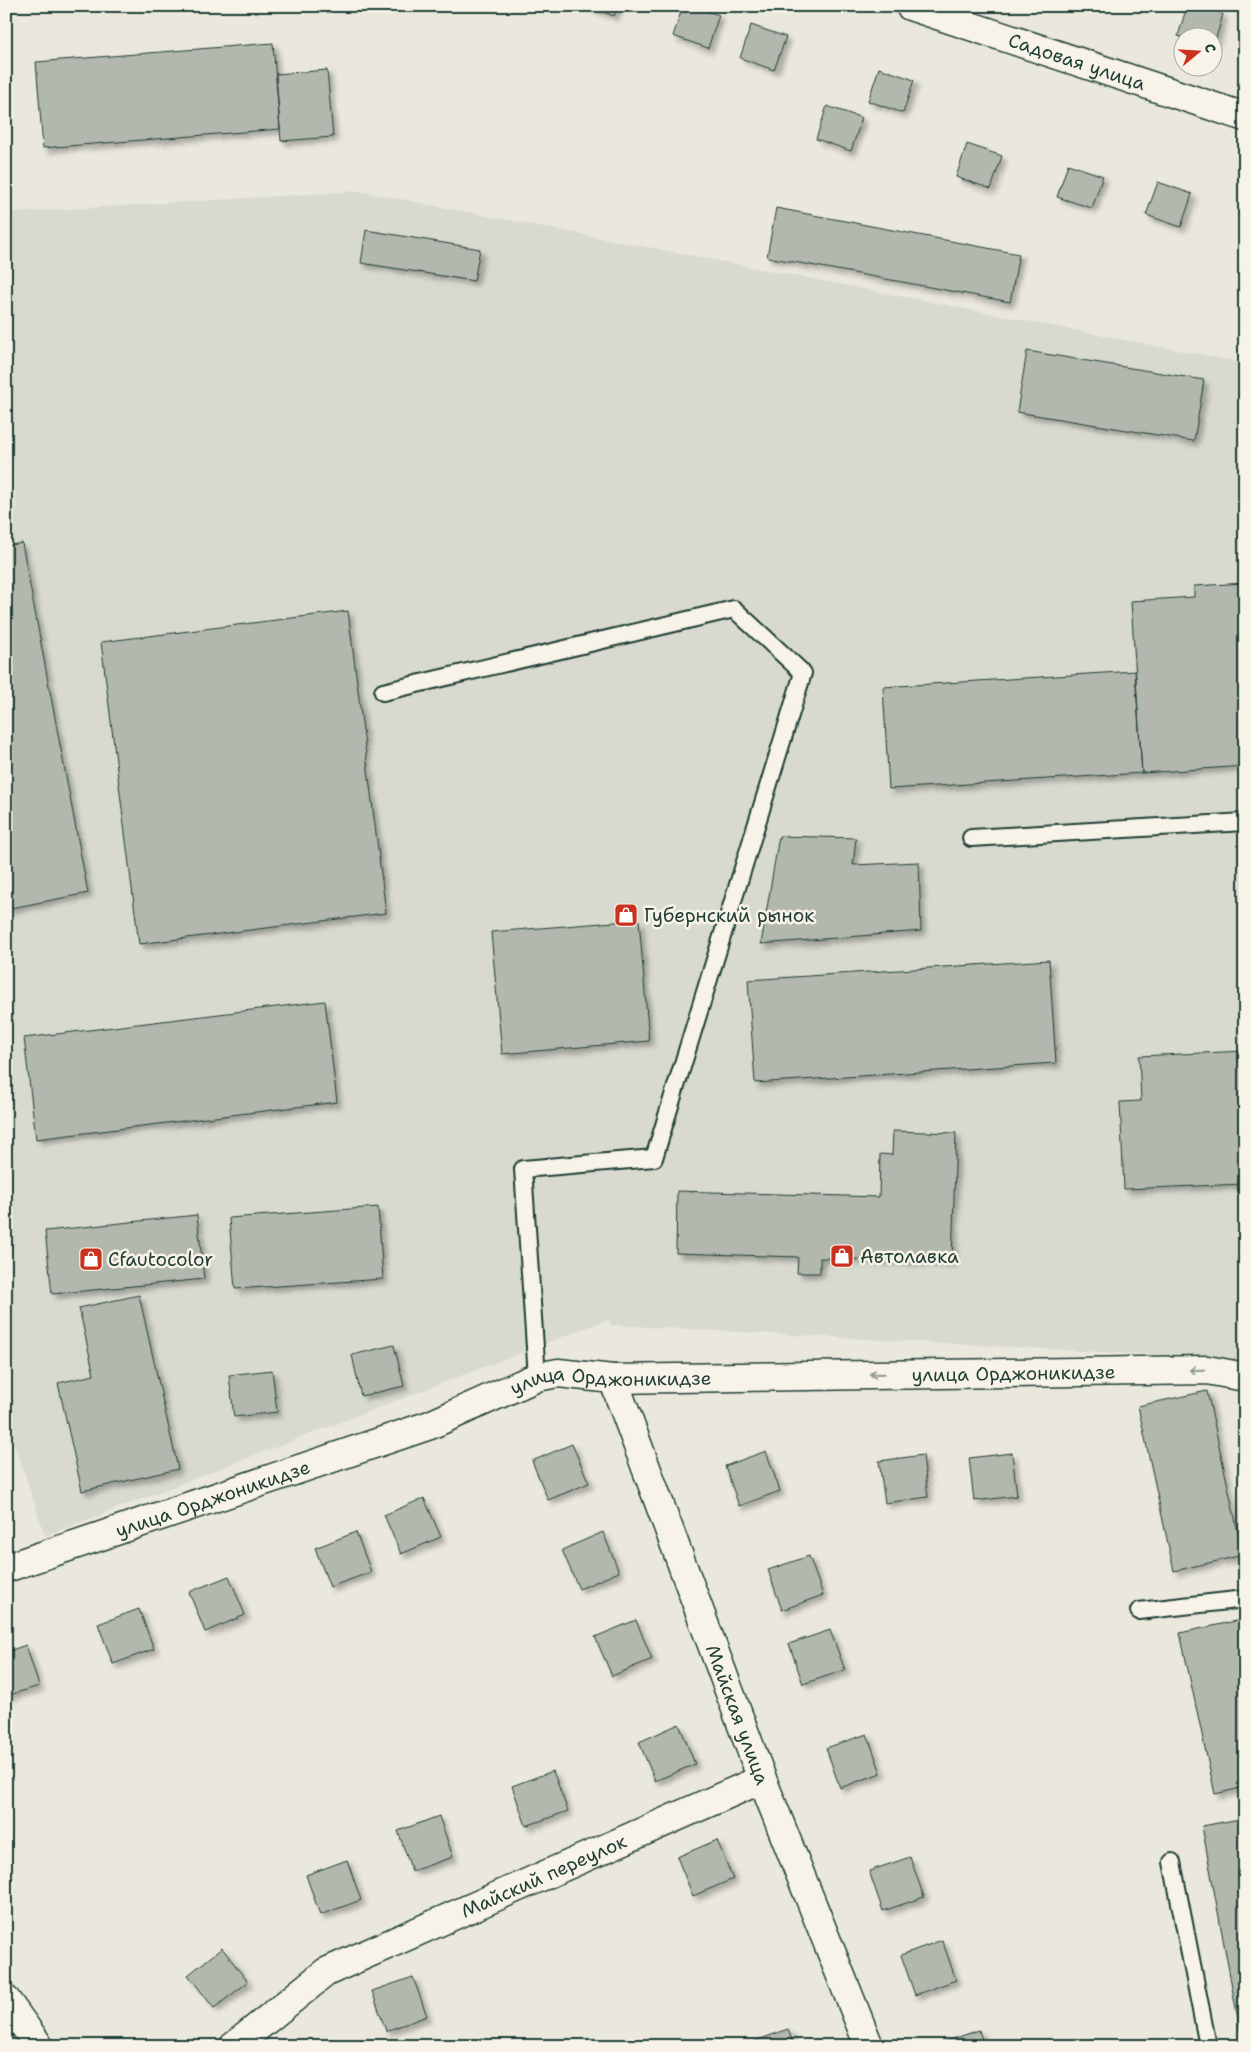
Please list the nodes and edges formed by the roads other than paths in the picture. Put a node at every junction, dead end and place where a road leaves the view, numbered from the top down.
1 (910, 6) edge
2 (1245, 117) edge
3 (383, 692) dead end
4 (1245, 822) edge
5 (971, 838) dead end
6 (536, 1377) junction
7 (1245, 1377) edge
8 (613, 1378) junction
9 (6, 1568) edge
10 (1245, 1599) edge
11 (1139, 1611) dead end
12 (762, 1779) junction
13 (1172, 1862) dead end
14 (6, 2000) edge
15 (40, 2046) edge
16 (234, 2046) edge
17 (869, 2046) edge
18 (1208, 2046) edge

1 - 2 street, Садовая улица
3 - 6 lane
4 - 5 lane
6 - 8 street, улица Орджоникидзе
6 - 9 street, улица Орджоникидзе
7 -> 8 street, улица Орджоникидзе
8 - 12 street, Майская улица
10 - 11 lane
12 - 16 street, Майский переулок
12 - 17 street, Майская улица
13 - 18 lane
14 - 15 street

